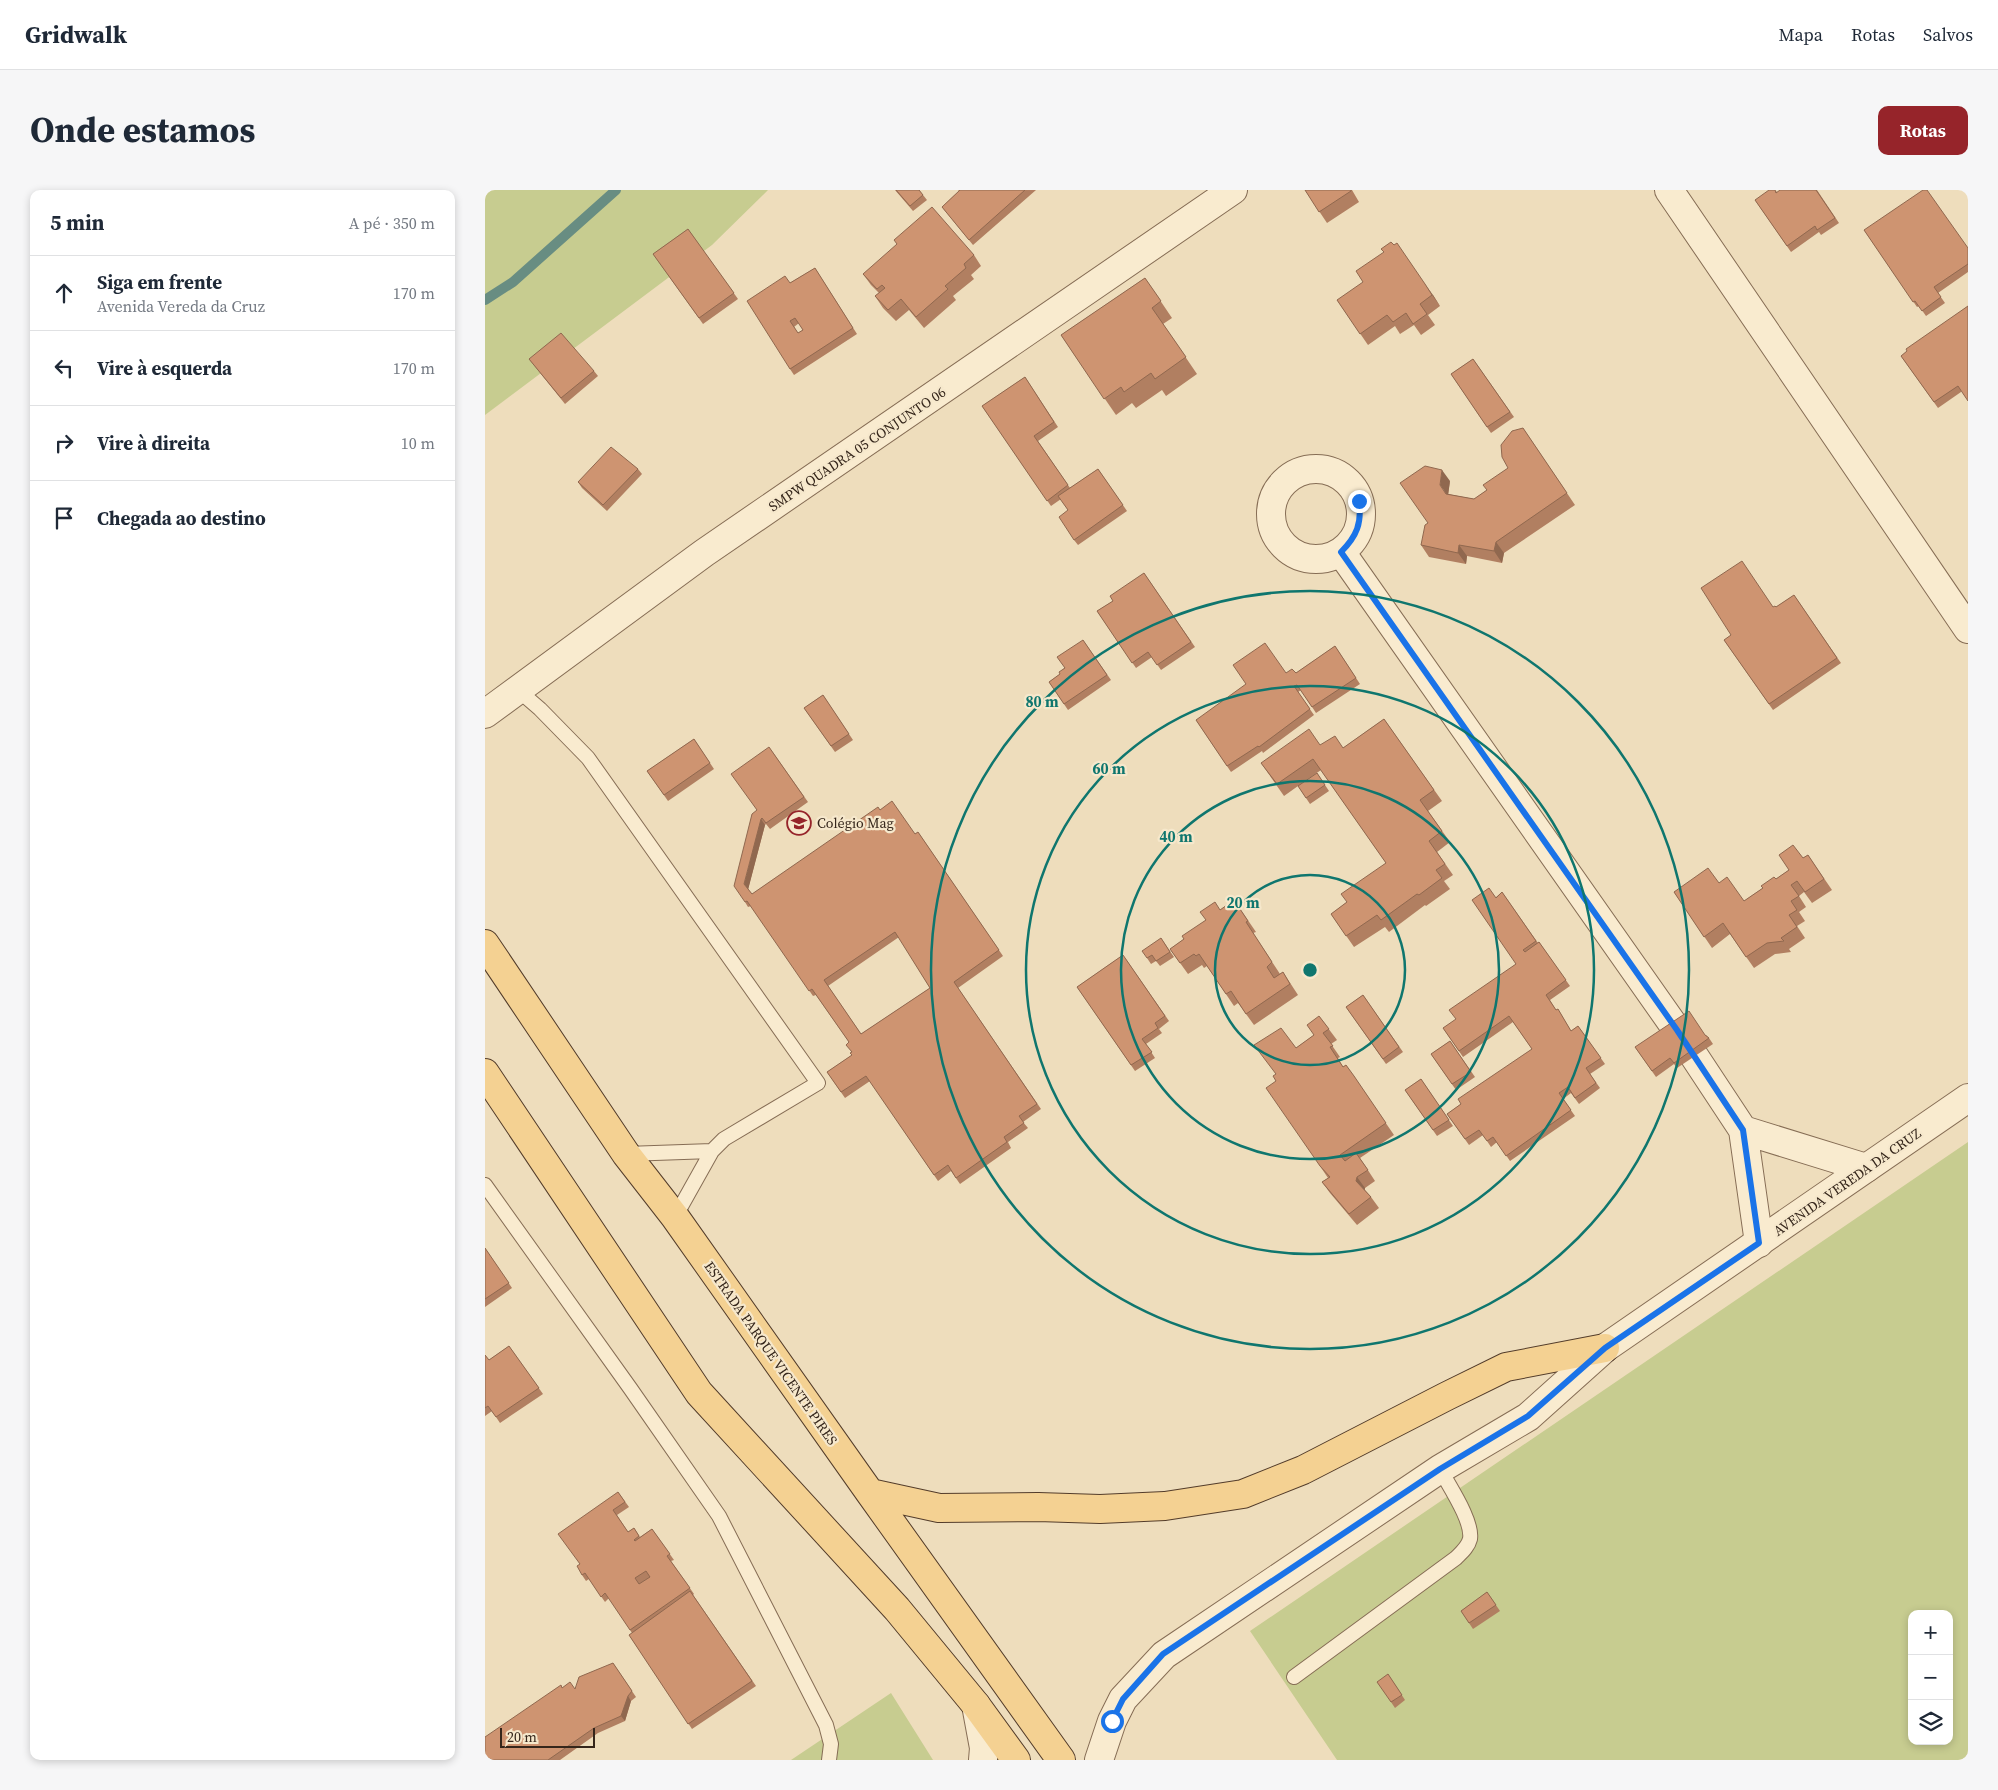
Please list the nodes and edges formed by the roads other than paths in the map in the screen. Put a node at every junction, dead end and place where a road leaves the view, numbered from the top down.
1 (1233, 190) edge
2 (1669, 190) edge
3 (1341, 552) junction
4 (1968, 629) edge
5 (518, 690) junction
6 (485, 714) edge
7 (485, 944) edge
8 (485, 1074) edge
9 (1968, 1098) edge
10 (1743, 1130) junction
11 (712, 1151) junction
12 (626, 1154) junction
13 (1866, 1168) junction
14 (485, 1184) edge
15 (675, 1217) junction
16 (1759, 1243) junction
17 (1605, 1348) junction
18 (1440, 1469) junction
19 (870, 1493) junction
20 (1294, 1677) dead end
21 (976, 1705) junction
22 (829, 1760) edge
23 (983, 1760) edge
24 (1016, 1760) edge
25 (1061, 1760) edge
26 (1099, 1760) edge

1 - 5 street, SMPW QUADRA 05 CONJUNTO 06
2 - 4 street
3 - 3 street
3 - 10 street
5 - 6 street, SMPW QUADRA 05 CONJUNTO 06
5 - 11 lane
7 - 12 main road, ESTRADA PARQUE VICENTE PIRES
8 - 21 main road
9 - 13 street, AVENIDA VEREDA DA CRUZ
10 - 13 street
10 - 16 street
11 - 12 lane
11 - 15 lane
12 - 15 main road, ESTRADA PARQUE VICENTE PIRES
13 - 16 street, AVENIDA VEREDA DA CRUZ
14 - 22 lane
15 - 19 main road, ESTRADA PARQUE VICENTE PIRES
16 - 17 street, AVENIDA VEREDA DA CRUZ
17 - 18 street, AVENIDA VEREDA DA CRUZ
17 - 19 main road
18 - 20 lane
18 - 26 street, AVENIDA VEREDA DA CRUZ
19 - 25 main road, ESTRADA PARQUE VICENTE PIRES
21 - 23 street
21 - 24 main road

